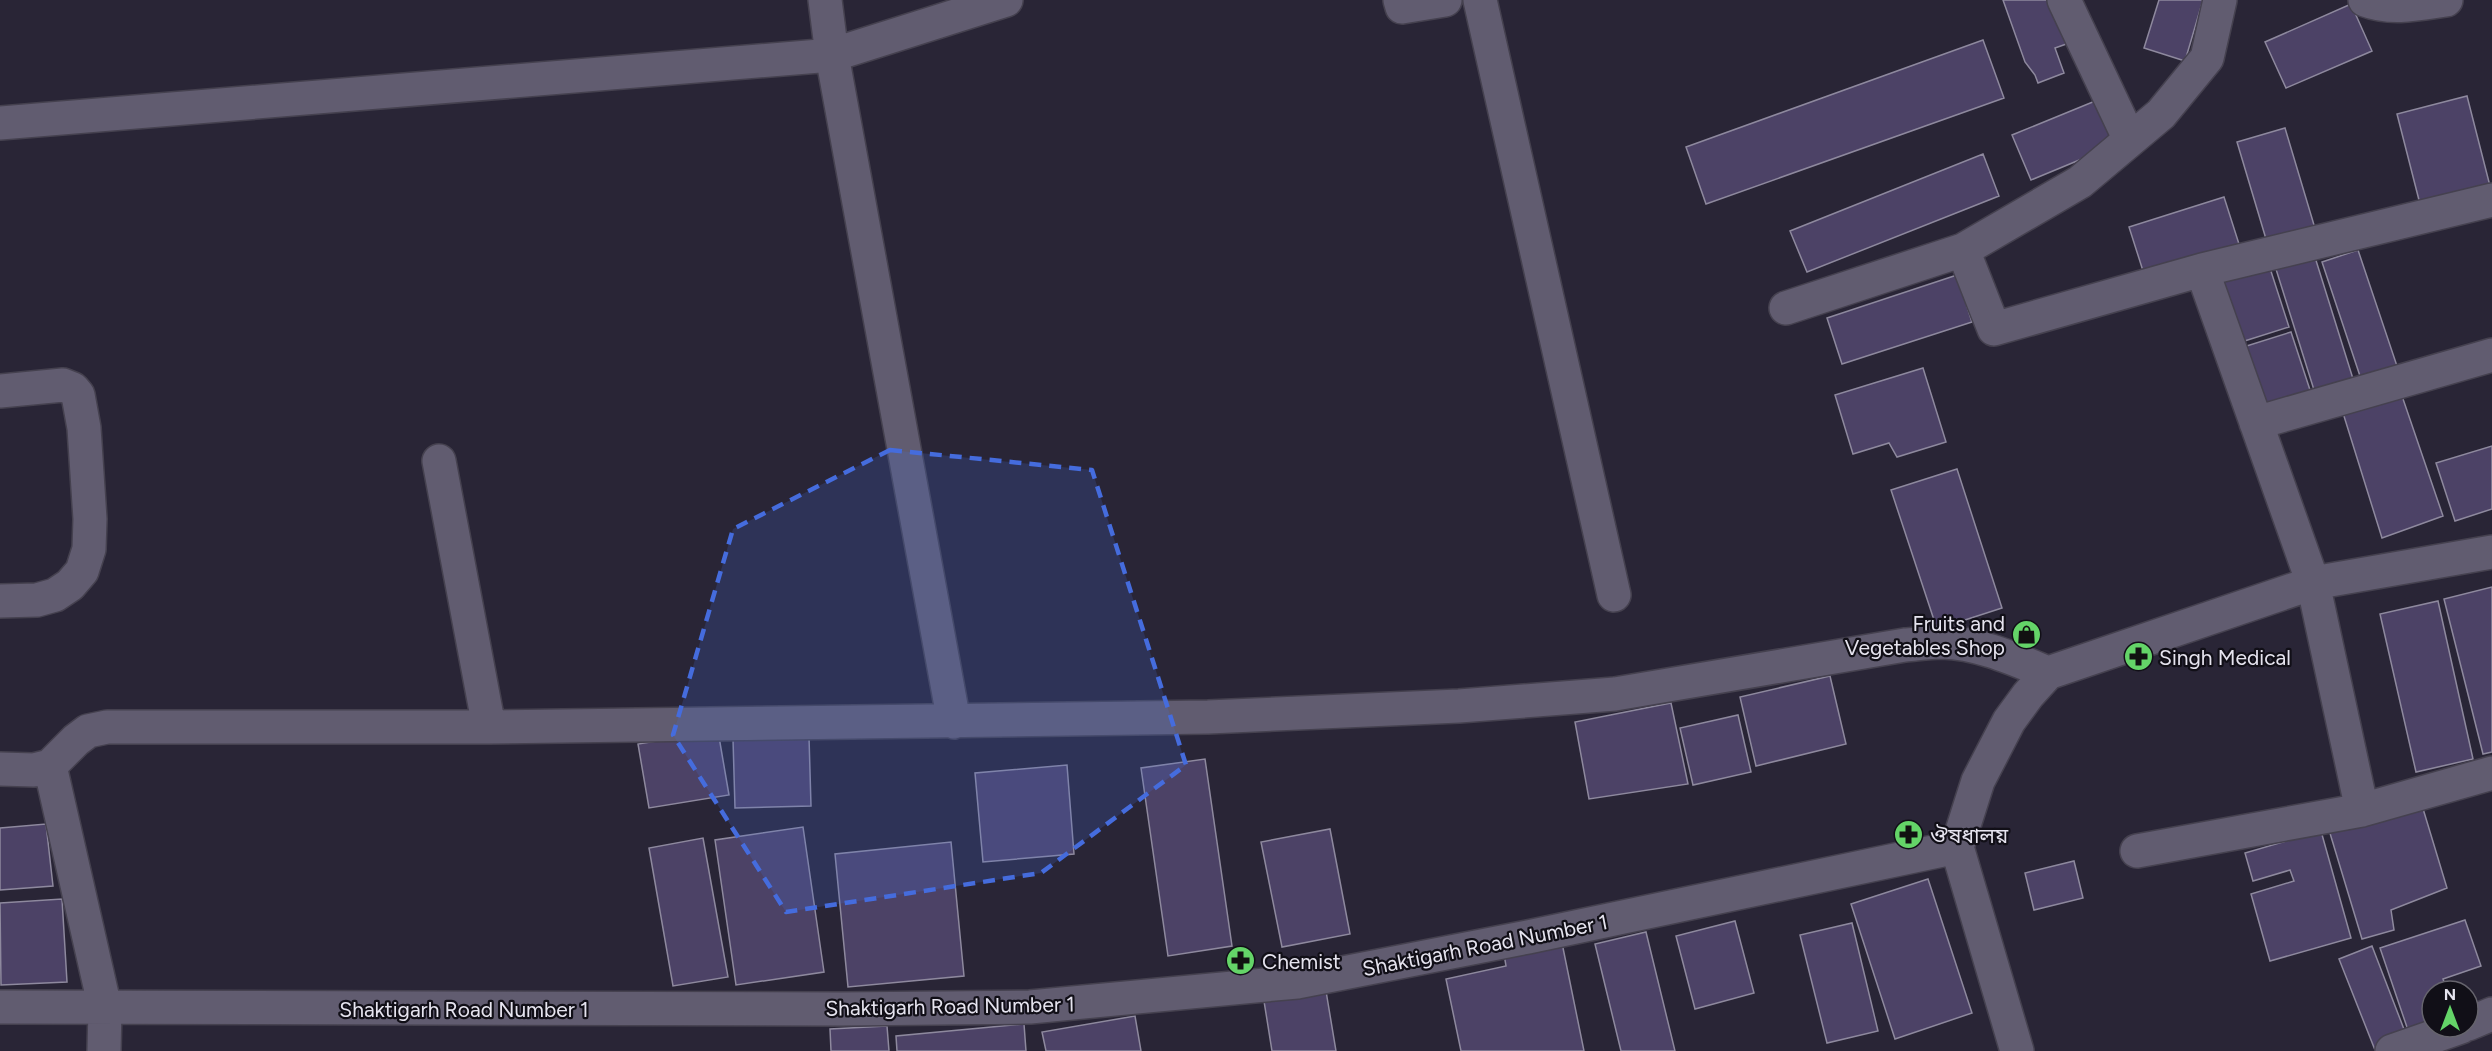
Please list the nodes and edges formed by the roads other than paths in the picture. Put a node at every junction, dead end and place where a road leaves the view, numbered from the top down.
1 (825, 0) edge
2 (1006, 0) edge
3 (1400, 0) edge
4 (1444, 0) edge
5 (1480, 0) edge
6 (2064, 0) edge
7 (2220, 0) edge
8 (2365, 0) edge
9 (2446, 0) edge
10 (832, 55) junction
11 (0, 123) edge
12 (2130, 140) junction
13 (2492, 200) edge
14 (1964, 250) junction
15 (2202, 270) junction
16 (1786, 308) dead end
17 (2492, 355) edge
18 (0, 391) edge
19 (2256, 423) junction
20 (439, 461) dead end
21 (2492, 552) edge
22 (2313, 583) junction
23 (1614, 595) dead end
24 (0, 601) edge
25 (2048, 674) junction
26 (954, 722) junction
27 (489, 727) junction
28 (50, 766) junction
29 (0, 769) edge
30 (2492, 773) edge
31 (2362, 810) junction
32 (1957, 847) junction
33 (2136, 851) dead end
34 (0, 1007) edge
35 (105, 1008) junction
36 (2427, 1039) edge
37 (104, 1051) edge
38 (2017, 1051) edge
39 (2392, 1051) edge

1 - 10 street
2 - 10 street
3 - 4 street
5 - 23 street
6 - 12 street
7 - 12 street
8 - 9 street
10 - 11 street
10 - 26 street
12 - 14 street
13 - 15 street
14 - 15 street
14 - 16 street
15 - 19 street
17 - 19 street
18 - 24 street
19 - 22 street
20 - 27 street
21 - 22 street
22 - 25 street
22 - 31 street
25 - 26 street
25 - 32 street
26 - 27 street
27 - 28 street
28 - 29 street
28 - 35 street
30 - 31 street
31 - 33 street
32 - 35 street, Shaktigarh Road Number 1
32 - 38 street
34 - 35 street, Shaktigarh Road Number 1
35 - 37 street
36 - 39 street

